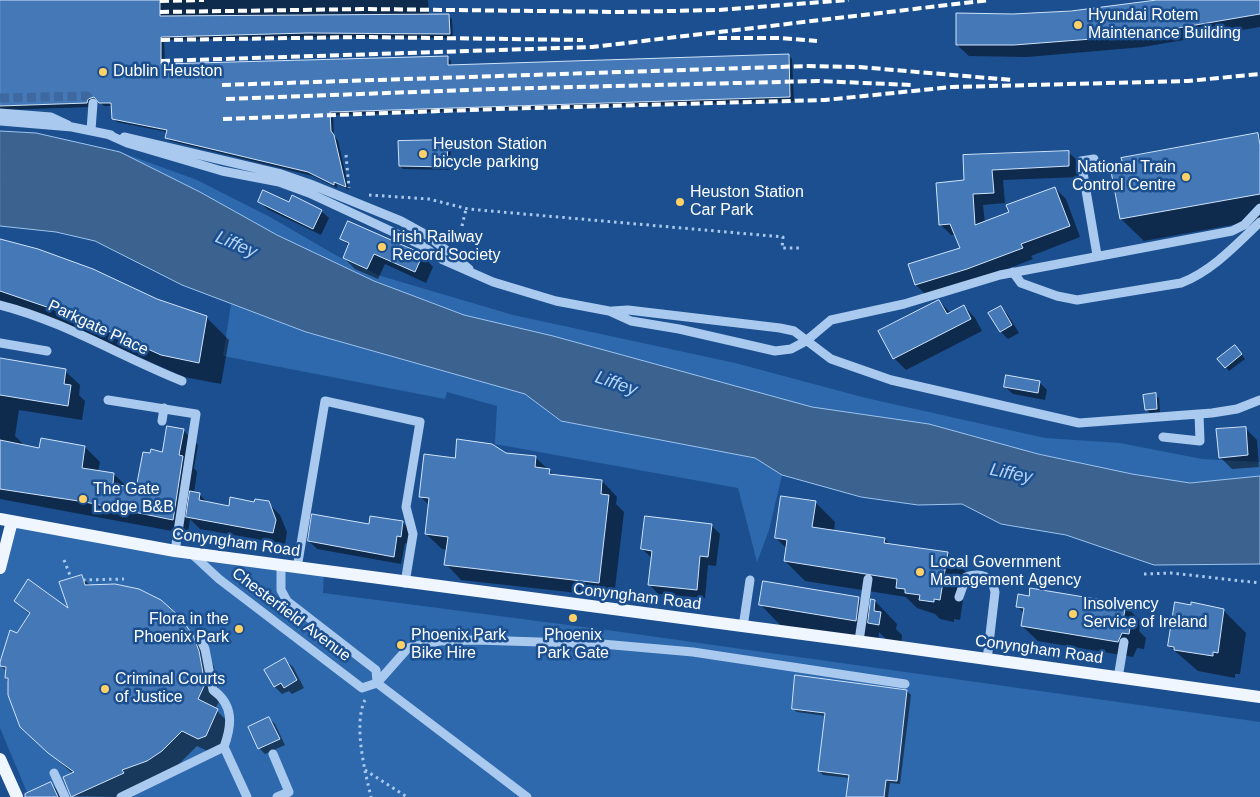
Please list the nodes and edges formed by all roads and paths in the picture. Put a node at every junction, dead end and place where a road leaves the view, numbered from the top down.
1 (93, 103) dead end
2 (0, 113) edge
3 (0, 121) edge
4 (72, 127) junction
5 (91, 130) junction
6 (346, 155) dead end
7 (1094, 159) dead end
8 (347, 193) dead end
9 (366, 194) dead end
10 (1260, 208) edge
11 (466, 209) junction
12 (1260, 222) edge
13 (462, 226) dead end
14 (799, 248) dead end
15 (1097, 255) junction
16 (1013, 272) junction
17 (0, 305) edge
18 (609, 312) junction
19 (806, 340) junction
20 (0, 344) edge
21 (48, 351) dead end
22 (182, 381) dead end
23 (108, 400) dead end
24 (1260, 400) edge
25 (164, 408) junction
26 (1199, 414) junction
27 (162, 421) dead end
28 (1163, 437) dead end
29 (6, 520) edge
30 (175, 551) junction
31 (192, 554) junction
32 (64, 560) dead end
33 (281, 566) junction
34 (0, 568) edge
35 (297, 568) junction
36 (1144, 574) dead end
37 (71, 578) dead end
38 (124, 579) dead end
39 (868, 579) dead end
40 (83, 580) dead end
41 (750, 580) dead end
42 (1260, 582) edge
43 (406, 583) junction
44 (959, 597) dead end
45 (743, 627) junction
46 (199, 636) dead end
47 (859, 641) junction
48 (1124, 642) dead end
49 (987, 660) junction
50 (1118, 678) junction
51 (377, 684) junction
52 (905, 684) dead end
53 (1260, 698) edge
54 (224, 747) junction
55 (273, 754) dead end
56 (0, 759) edge
57 (364, 770) junction
58 (54, 773) dead end
59 (16, 797) edge
60 (65, 797) edge
61 (121, 797) edge
62 (247, 797) edge
63 (277, 797) edge
64 (370, 797) edge
65 (407, 797) edge
66 (527, 797) edge

1 - 5 street
2 - 4 street
3 - 4 street
4 - 5 street
5 - 18 street
6 - 8 path
7 - 15 street
9 - 11 path
10 - 15 street
11 - 13 path
11 - 14 path
12 - 16 street
15 - 16 street
16 - 19 street
17 - 22 street, Parkgate Place
18 - 19 street
18 - 19 street
19 - 26 street
20 - 21 street
23 - 25 street
24 - 26 street
25 - 27 street
25 - 30 street
26 - 28 street
29 - 30 main road, Conyngham Road
29 - 34 main road
30 - 31 main road, Conyngham Road
31 - 33 main road, Conyngham Road
31 - 51 street, Chesterfield Avenue
32 - 37 path
33 - 35 main road, Conyngham Road
33 - 51 street, Chesterfield Avenue
35 - 43 main road, Conyngham Road
35 - 43 street
36 - 42 path
38 - 40 path
39 - 47 street
41 - 45 street
43 - 45 main road, Conyngham Road
44 - 49 street
45 - 47 main road, Conyngham Road
46 - 54 street
47 - 49 main road, Conyngham Road
48 - 50 street
49 - 50 main road, Conyngham Road
50 - 53 main road, Conyngham Road
51 - 52 street
51 - 57 path
51 - 66 street, Chesterfield Avenue
54 - 61 street
54 - 62 street
55 - 63 street
56 - 59 main road
57 - 64 path
57 - 65 path
58 - 60 street

